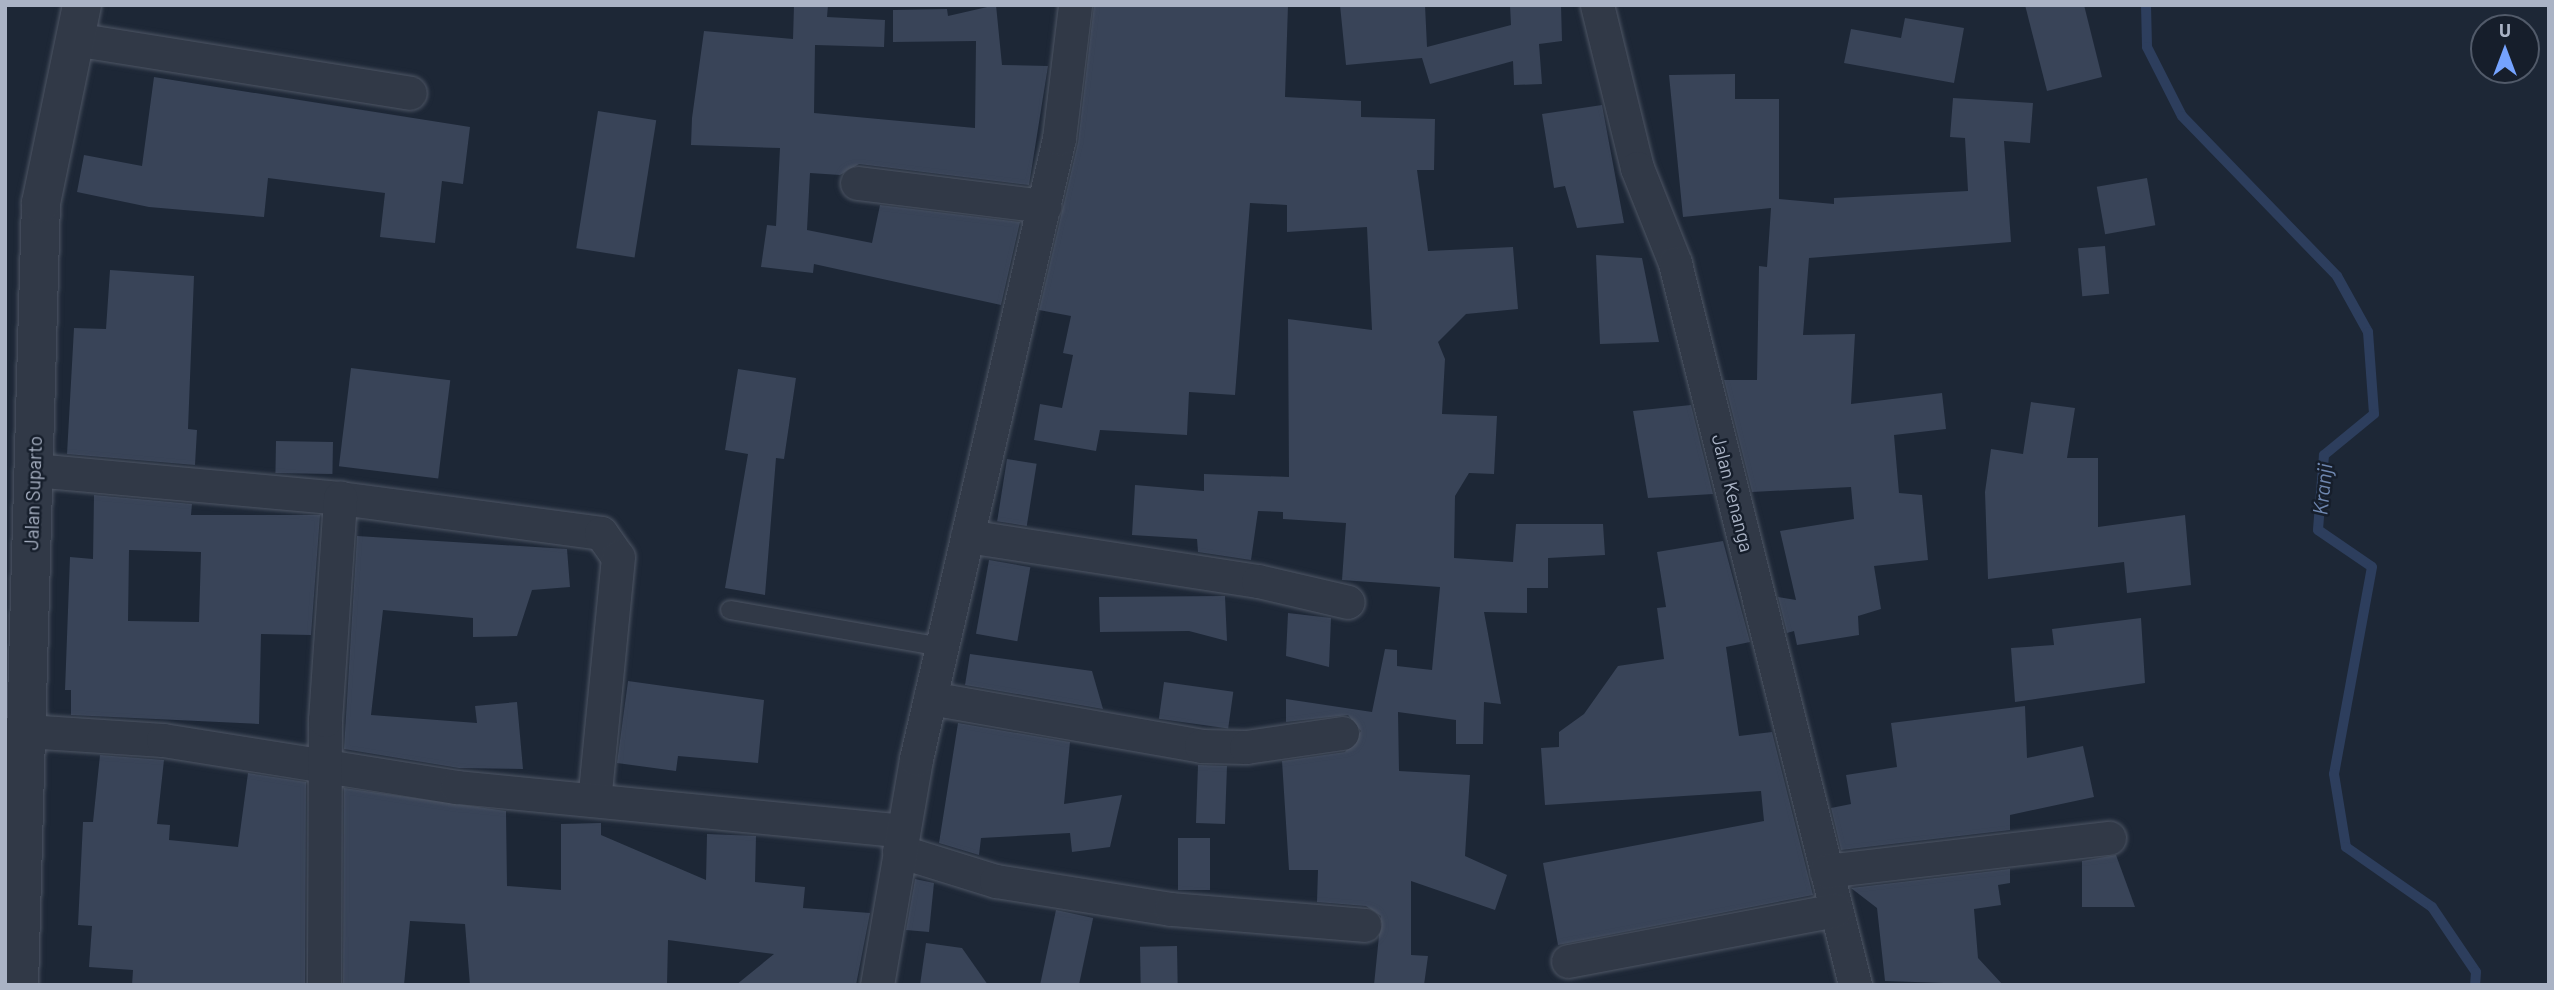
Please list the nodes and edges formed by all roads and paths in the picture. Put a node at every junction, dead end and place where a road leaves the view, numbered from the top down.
1 (1075, 5) edge
2 (1597, 5) edge
3 (78, 22) edge
4 (410, 93) dead end
5 (857, 183) dead end
6 (1045, 206) junction
7 (34, 470) junction
8 (340, 498) junction
9 (967, 536) junction
10 (1348, 602) dead end
11 (730, 610) dead end
12 (942, 647) junction
13 (930, 698) junction
14 (26, 731) junction
15 (1342, 733) dead end
16 (325, 765) junction
17 (594, 800) junction
18 (2109, 838) dead end
19 (901, 841) junction
20 (1826, 871) junction
21 (1835, 910) junction
22 (1364, 925) dead end
23 (1568, 961) dead end
24 (19, 985) edge
25 (324, 985) edge
26 (877, 985) edge
27 (1856, 985) edge

1 - 6 street
2 - 20 street, Jalan Kenanga
3 - 4 street
3 - 7 street, Jalan Suparto
5 - 6 street
6 - 9 street
7 - 8 street
7 - 14 street, Jalan Suparto
8 - 16 street
8 - 17 street
9 - 10 street
9 - 12 street
11 - 12 lane
12 - 13 street
13 - 15 street
13 - 19 street
14 - 16 street
14 - 24 street, Jalan Suparto
16 - 17 street
16 - 25 street
17 - 19 street
18 - 20 street
19 - 22 street
19 - 26 street
20 - 21 street, Jalan Kenanga
21 - 23 street
21 - 27 street, Jalan Kenanga

